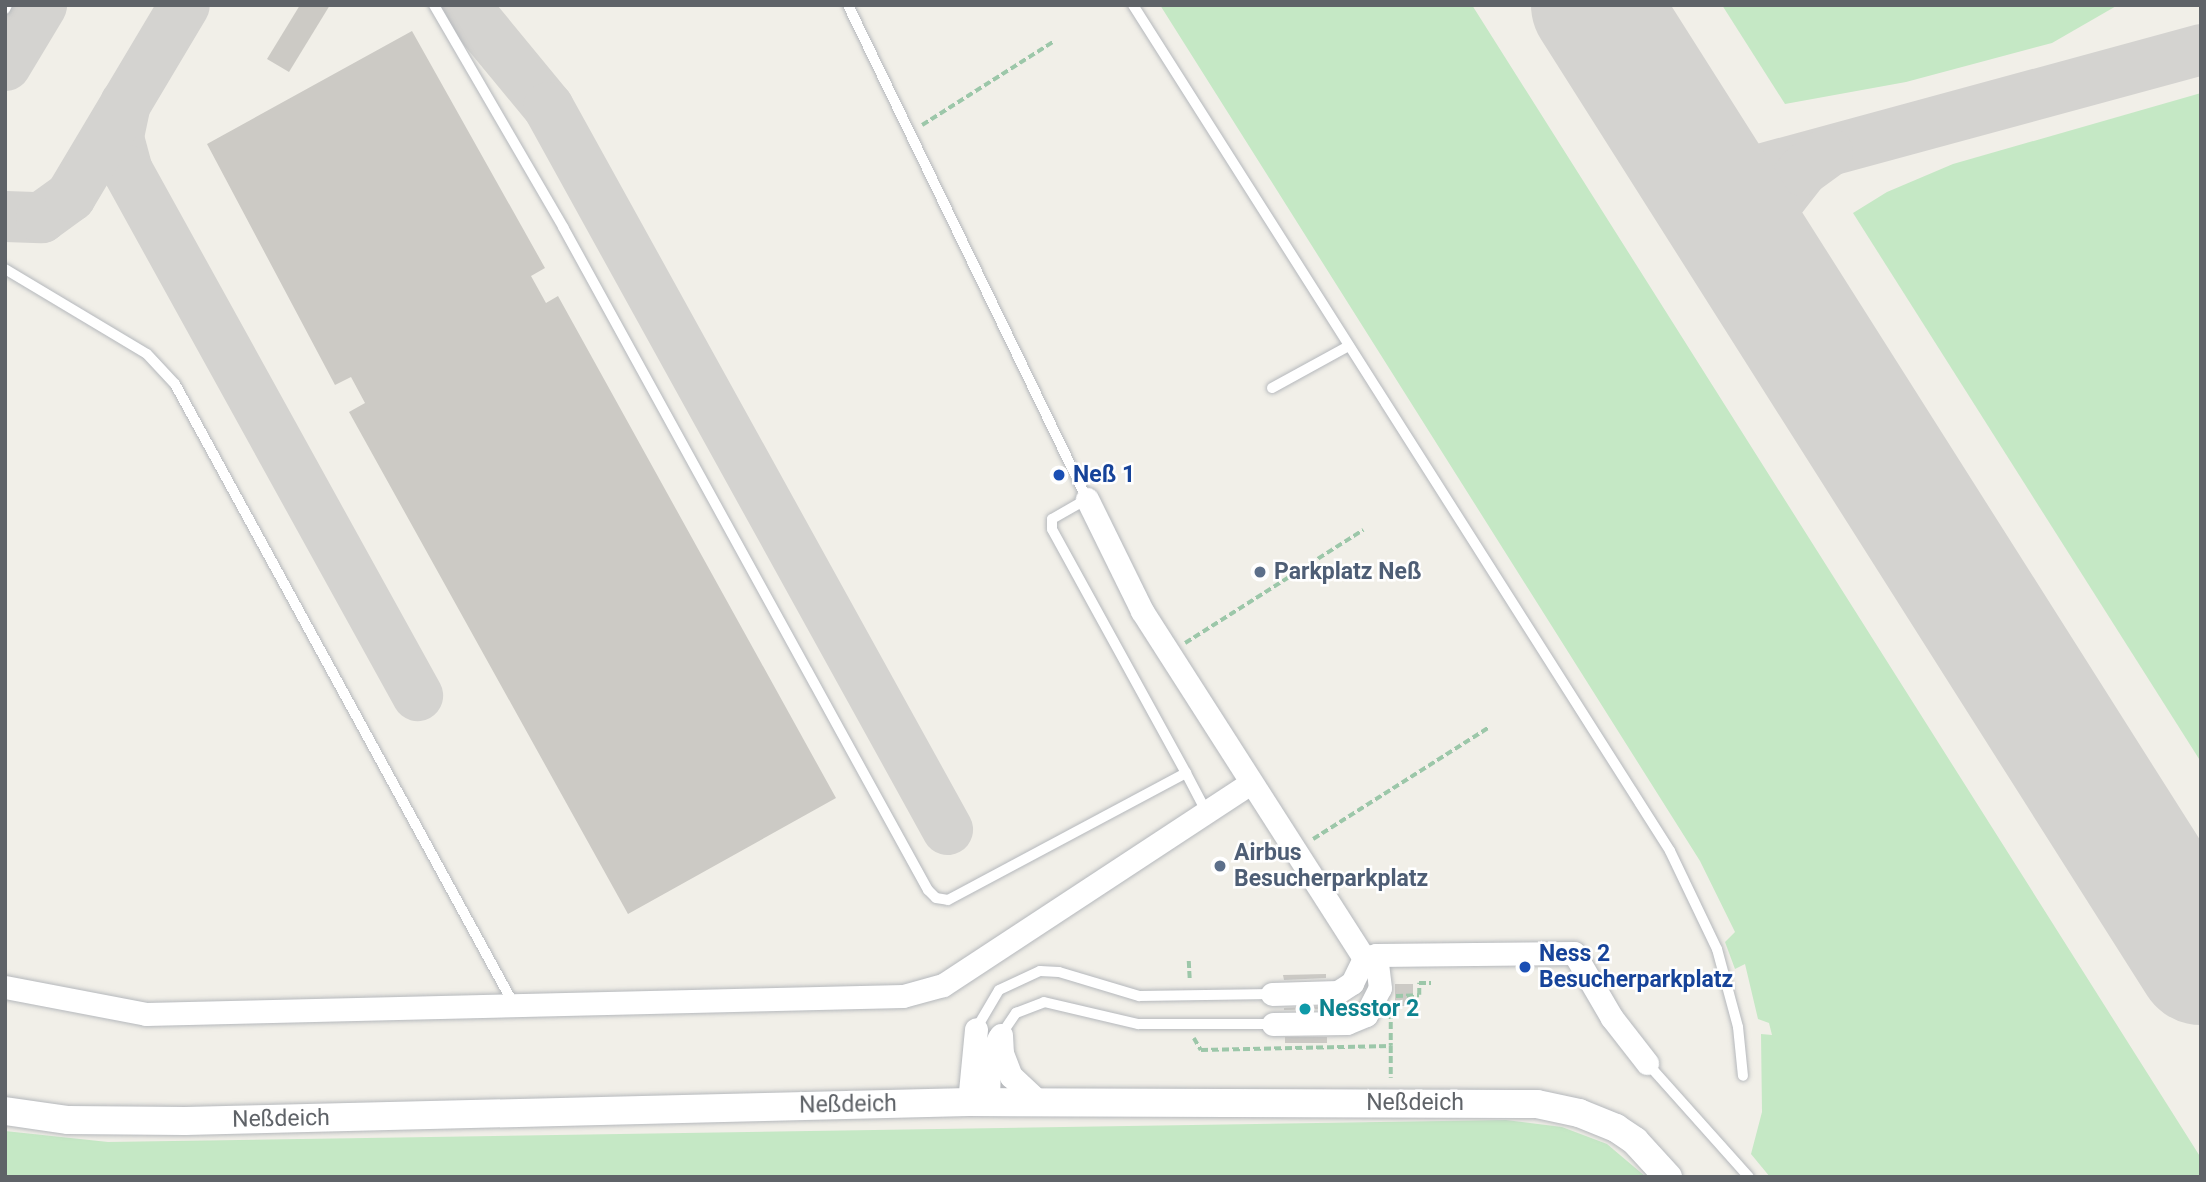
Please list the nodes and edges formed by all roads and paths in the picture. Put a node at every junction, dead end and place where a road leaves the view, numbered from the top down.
1 (434, 5) edge
2 (848, 5) edge
3 (1133, 5) edge
4 (1053, 42) dead end
5 (909, 132) junction
6 (5, 269) edge
7 (1347, 347) junction
8 (1272, 388) dead end
9 (1087, 499) junction
10 (1363, 530) dead end
11 (1169, 653) junction
12 (1488, 727) dead end
13 (1185, 773) junction
14 (1251, 783) junction
15 (1207, 813) junction
16 (1294, 851) junction
17 (1370, 957) junction
18 (1431, 983) dead end
19 (5, 987) edge
20 (1272, 994) joint
21 (513, 1003) junction
22 (1273, 1024) joint
23 (976, 1029) joint
24 (1001, 1035) junction
25 (1391, 1046) dead end
26 (1647, 1063) joint
27 (1743, 1076) dead end
28 (978, 1102) junction
29 (1039, 1102) junction
30 (5, 1111) edge
31 (1668, 1177) edge
32 (1749, 1177) edge

1 - 13 lane
2 - 5 lane
3 - 7 lane
4 - 5 path
5 - 9 lane
6 - 21 lane
7 - 8 lane
7 - 27 lane
9 - 11 street
9 - 13 lane
10 - 11 path
11 - 14 street
12 - 16 path
13 - 15 lane
14 - 15 street
14 - 16 street
15 - 21 street
16 - 17 street
17 - 20 street
17 - 22 street
17 - 26 street
18 - 25 path
19 - 21 street
20 - 23 lane
22 - 24 lane
23 - 28 street
24 - 28 street
24 - 29 street
26 - 32 lane
28 - 29 street, Neßdeich
28 - 30 street, Neßdeich
29 - 31 street, Neßdeich

